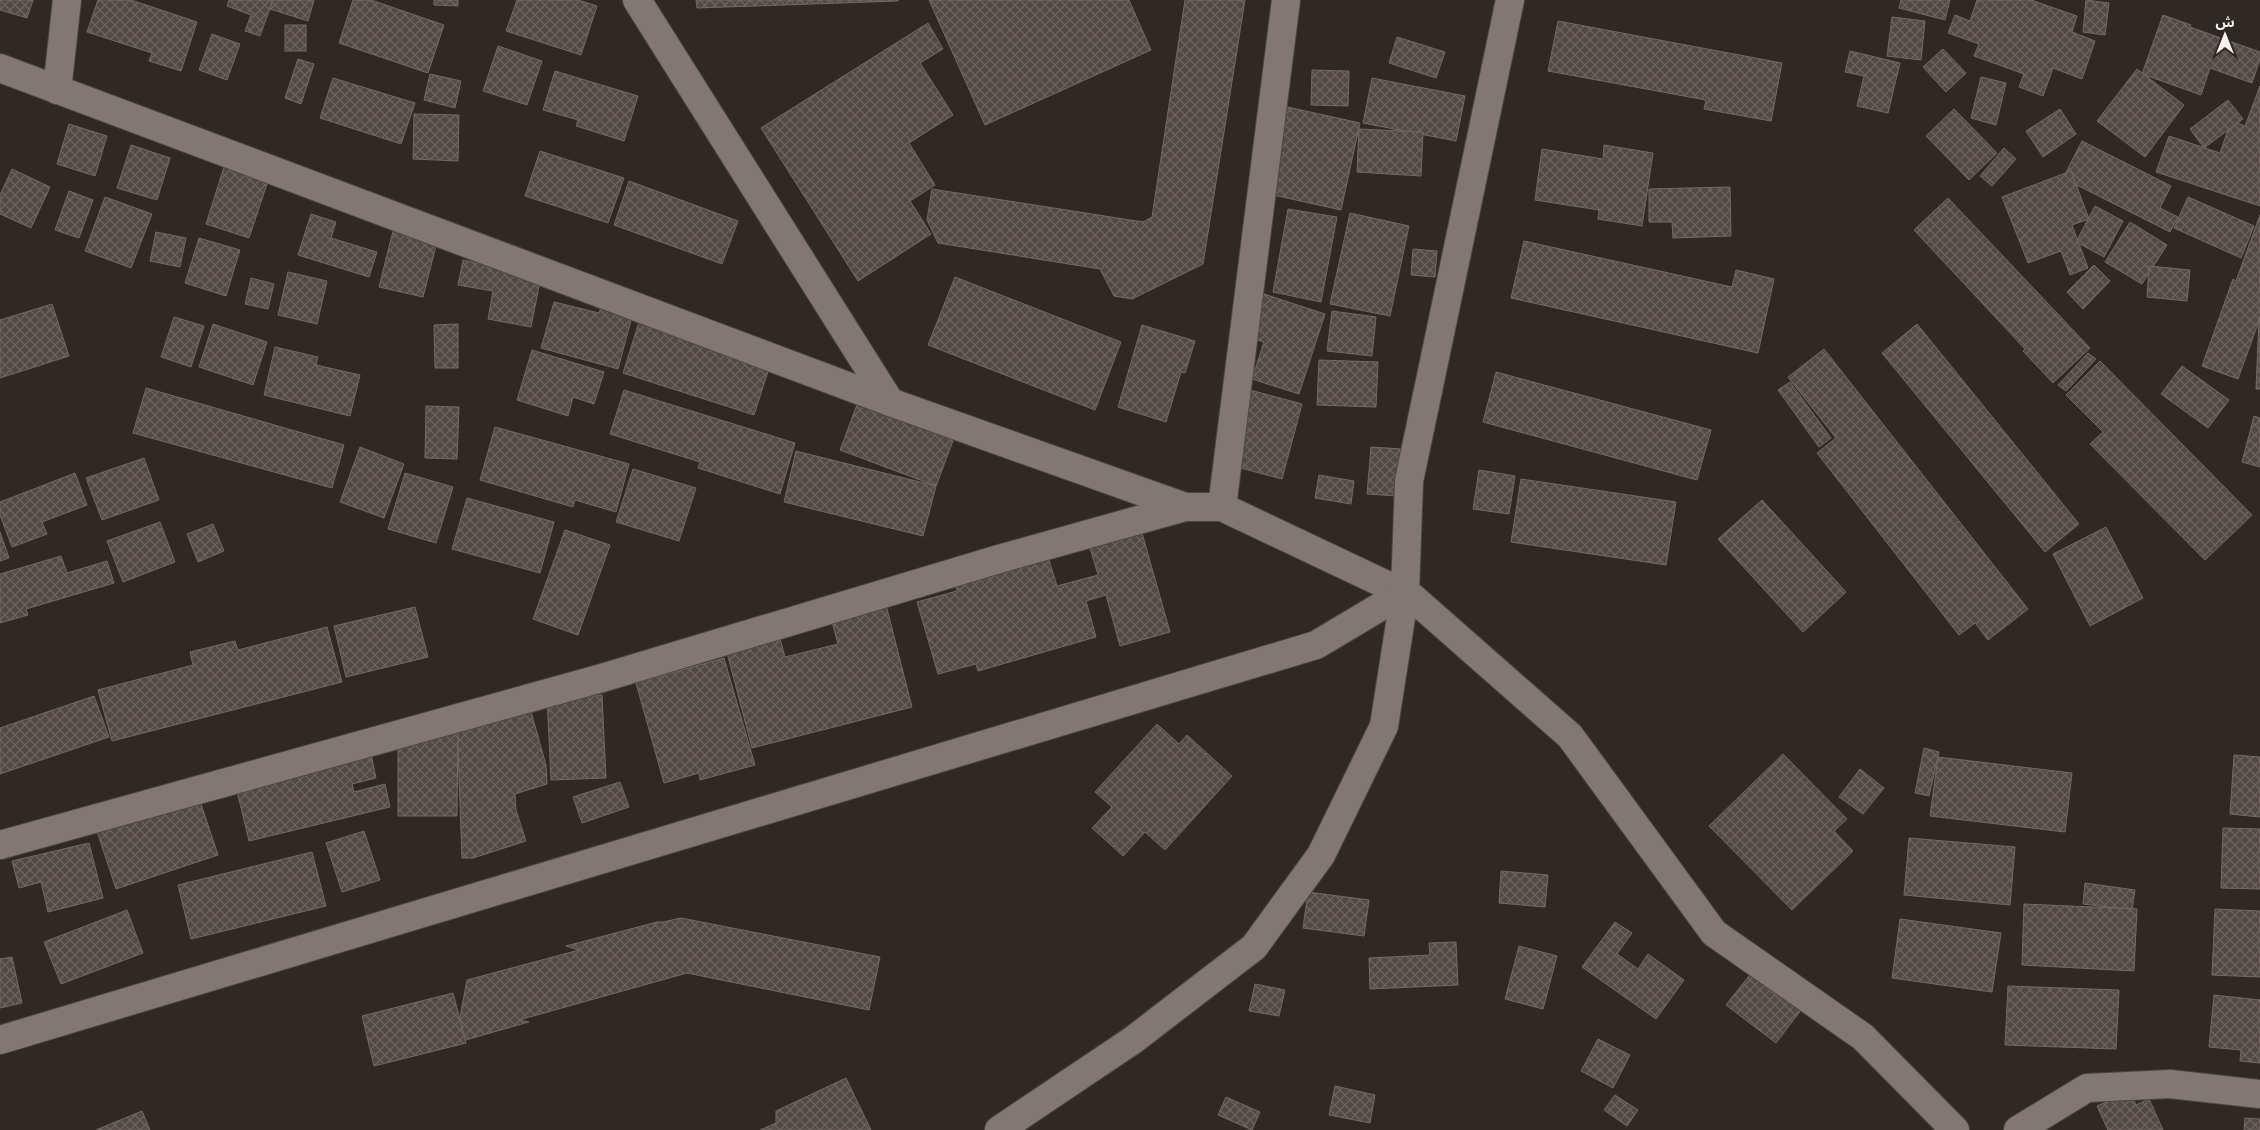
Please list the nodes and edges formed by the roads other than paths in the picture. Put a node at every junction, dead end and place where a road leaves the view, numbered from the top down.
1 (67, 0) edge
2 (637, 0) edge
3 (1286, 0) edge
4 (1510, 0) edge
5 (0, 68) edge
6 (57, 90) junction
7 (890, 402) junction
8 (1185, 507) junction
9 (1222, 507) junction
10 (1405, 592) junction
11 (0, 845) edge
12 (0, 1040) edge
13 (2260, 1094) edge
14 (999, 1130) edge
15 (1955, 1130) edge
16 (2018, 1130) edge

1 - 6 street
2 - 7 street
3 - 9 street
4 - 10 street
5 - 6 street
6 - 7 street
7 - 8 street
8 - 9 street
8 - 11 street
9 - 10 street
10 - 12 street
10 - 14 street
10 - 15 street
13 - 16 street

